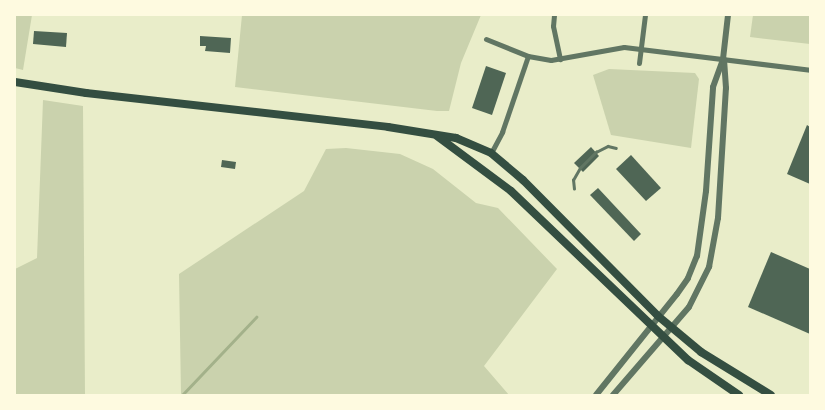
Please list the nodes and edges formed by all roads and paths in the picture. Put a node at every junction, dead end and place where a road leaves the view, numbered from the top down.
1 (554, 15) edge
2 (645, 15) edge
3 (728, 15) edge
4 (486, 39) dead end
5 (641, 49) junction
6 (528, 56) junction
7 (723, 58) junction
8 (560, 59) junction
9 (640, 63) dead end
10 (810, 70) edge
11 (15, 82) edge
12 (437, 136) junction
13 (616, 148) dead end
14 (491, 153) junction
15 (574, 190) dead end
16 (658, 316) junction
17 (650, 326) junction
18 (671, 327) junction
19 (662, 337) junction
20 (596, 395) edge
21 (613, 395) edge
22 (739, 395) edge
23 (772, 395) edge

1 - 8 street
2 - 5 street
3 - 7 street
4 - 6 street
5 - 7 street
5 - 8 street
5 - 9 street
6 - 8 street
6 - 14 street
7 - 10 street
7 - 16 street
7 - 18 street
11 - 12 main road
12 - 14 main road
12 - 17 main road
13 - 15 lane
14 - 16 main road
16 - 17 street
16 - 18 main road
17 - 19 main road
17 - 20 street
18 - 19 street
18 - 23 main road
19 - 21 street
19 - 22 main road

